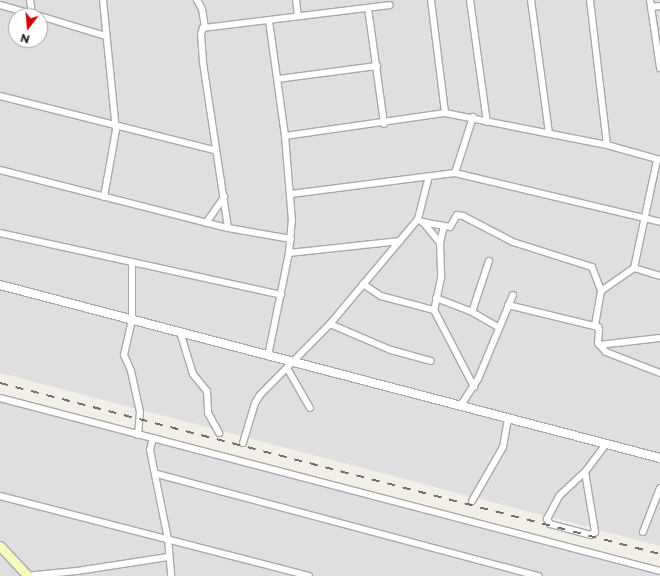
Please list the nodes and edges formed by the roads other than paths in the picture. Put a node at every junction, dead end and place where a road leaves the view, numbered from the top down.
1 (103, 0) edge
2 (197, 0) edge
3 (296, 0) edge
4 (431, 0) edge
5 (470, 0) edge
6 (531, 0) edge
7 (590, 0) edge
8 (650, 3) edge
9 (0, 5) edge
10 (390, 5) dead end
11 (660, 6) edge
12 (11, 8) edge
13 (368, 8) junction
14 (298, 16) junction
15 (48, 19) edge
16 (269, 20) junction
17 (205, 27) junction
18 (106, 36) junction
19 (377, 66) junction
20 (660, 68) edge
21 (278, 79) junction
22 (0, 96) edge
23 (445, 113) junction
24 (473, 117) junction
25 (487, 122) junction
26 (115, 124) junction
27 (384, 124) junction
28 (549, 133) junction
29 (285, 136) junction
30 (607, 145) junction
31 (214, 150) junction
32 (659, 160) edge
33 (0, 170) edge
34 (455, 172) junction
35 (429, 176) junction
36 (291, 194) junction
37 (104, 197) junction
38 (224, 197) junction
39 (646, 218) junction
40 (420, 221) junction
41 (660, 222) edge
42 (206, 223) junction
43 (444, 226) junction
44 (228, 228) junction
45 (0, 233) edge
46 (291, 239) junction
47 (400, 241) junction
48 (440, 243) junction
49 (289, 253) junction
50 (489, 260) dead end
51 (132, 263) junction
52 (634, 268) junction
53 (660, 276) edge
54 (363, 284) junction
55 (0, 285) edge
56 (601, 291) junction
57 (513, 294) dead end
58 (280, 295) junction
59 (436, 298) junction
60 (508, 305) junction
61 (434, 310) junction
62 (472, 312) junction
63 (132, 320) junction
64 (330, 324) junction
65 (498, 327) junction
66 (598, 327) junction
67 (180, 332) junction
68 (660, 338) edge
69 (599, 345) junction
70 (268, 356) junction
71 (431, 361) dead end
72 (290, 366) junction
73 (660, 373) edge
74 (474, 387) junction
75 (0, 398) edge
76 (461, 405) junction
77 (310, 408) dead end
78 (508, 418) junction
79 (219, 433) dead end
80 (138, 435) junction
81 (153, 438) junction
82 (243, 443) dead end
83 (606, 444) junction
84 (660, 458) edge
85 (585, 472) junction
86 (157, 474) junction
87 (660, 488) edge
88 (0, 496) edge
89 (472, 501) dead end
90 (643, 532) dead end
91 (168, 539) junction
92 (0, 546) edge
93 (168, 557) junction
94 (660, 571) edge
95 (26, 576) edge
96 (171, 576) edge
97 (309, 576) edge
98 (540, 576) edge

1 - 18 street
2 - 17 street
3 - 14 street
4 - 23 street
5 - 25 street
6 - 28 street
7 - 30 street
8 - 11 street
8 - 20 street
9 - 12 street
10 - 13 street
13 - 14 street
13 - 19 street
14 - 16 street
15 - 18 street
16 - 17 street
16 - 21 street
17 - 31 street
18 - 26 street
19 - 21 street
19 - 27 street
21 - 29 street
22 - 26 street
23 - 24 street
23 - 27 street
24 - 25 street
24 - 34 street
25 - 28 street
26 - 31 street
26 - 37 street
27 - 29 street
28 - 30 street
29 - 36 street
30 - 32 street
31 - 38 street
32 - 39 street
33 - 37 street
34 - 35 street
34 - 39 street
35 - 36 street
35 - 40 street
36 - 46 street
37 - 42 street
38 - 42 street
38 - 44 street
39 - 41 street
39 - 52 street
40 - 43 street
40 - 47 street
40 - 48 street
42 - 44 street
43 - 48 street
43 - 56 street
44 - 46 street
45 - 51 street
46 - 49 street
47 - 49 street
47 - 54 street
48 - 59 street
49 - 58 street
50 - 62 street
51 - 58 street
51 - 63 street
52 - 53 street
52 - 56 street
54 - 61 street
54 - 64 street
55 - 63 street
56 - 66 street
57 - 60 street
58 - 70 street
59 - 61 street
59 - 62 street
60 - 65 street
60 - 66 street
61 - 74 street
62 - 65 street
63 - 67 street
63 - 80 street
64 - 71 street
64 - 72 street
65 - 74 street
66 - 69 street
67 - 70 street
67 - 79 street
68 - 69 street
69 - 73 street
70 - 72 street
72 - 76 street
72 - 77 street
72 - 82 street
74 - 76 street
75 - 80 street
76 - 78 street
78 - 83 street
78 - 89 street
80 - 81 street
81 - 86 street
81 - 94 street
83 - 84 street
83 - 85 street
85 - 85 street
86 - 91 street
86 - 98 street
87 - 90 street
88 - 91 street
91 - 93 street
91 - 97 street
92 - 95 main road
93 - 95 street
93 - 96 street

